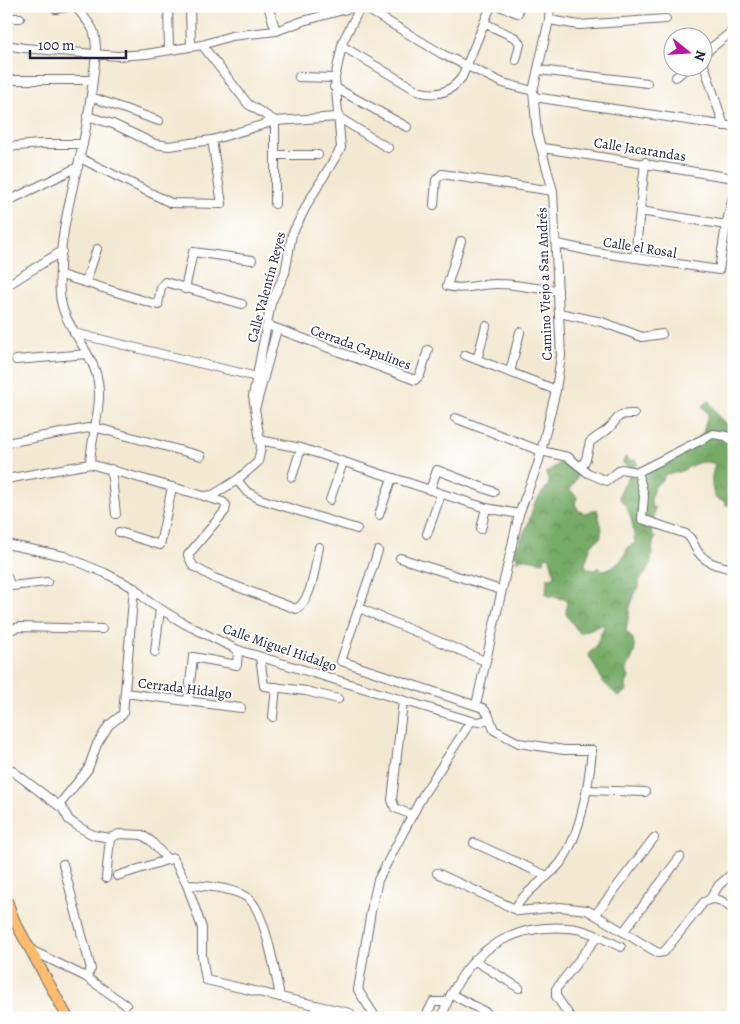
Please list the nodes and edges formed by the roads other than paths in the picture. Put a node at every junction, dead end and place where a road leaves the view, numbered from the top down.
1 (71, 6) edge
2 (76, 6) edge
3 (168, 6) edge
4 (190, 6) edge
5 (268, 6) edge
6 (360, 6) edge
7 (482, 6) edge
8 (499, 6) edge
9 (550, 6) edge
10 (491, 7) edge
11 (56, 9) dead end
12 (518, 14) dead end
13 (6, 18) edge
14 (20, 18) dead end
15 (666, 19) dead end
16 (549, 20) junction
17 (484, 23) junction
18 (734, 30) edge
19 (276, 31) junction
20 (202, 44) junction
21 (6, 45) edge
22 (191, 46) junction
23 (342, 46) junction
24 (712, 47) edge
25 (169, 50) junction
26 (96, 54) junction
27 (516, 60) dead end
28 (467, 64) junction
29 (539, 70) junction
30 (299, 77) dead end
31 (335, 78) junction
32 (708, 78) edge
33 (6, 80) edge
34 (93, 80) junction
35 (647, 82) dead end
36 (334, 87) junction
37 (534, 94) junction
38 (91, 97) junction
39 (87, 116) junction
40 (338, 117) junction
41 (159, 121) dead end
42 (275, 121) junction
43 (724, 126) junction
44 (407, 127) dead end
45 (734, 127) edge
46 (212, 140) junction
47 (82, 144) junction
48 (6, 147) edge
49 (388, 148) dead end
50 (542, 148) junction
51 (318, 154) dead end
52 (275, 155) junction
53 (79, 162) junction
54 (645, 162) junction
55 (734, 178) edge
56 (554, 191) junction
57 (734, 193) edge
58 (6, 202) edge
59 (275, 204) dead end
60 (434, 205) dead end
61 (640, 211) junction
62 (726, 225) junction
63 (461, 241) dead end
64 (558, 244) junction
65 (97, 249) dead end
66 (62, 251) junction
67 (635, 258) junction
68 (252, 260) dead end
69 (61, 275) junction
70 (86, 281) junction
71 (6, 286) edge
72 (185, 289) junction
73 (558, 290) junction
74 (242, 304) dead end
75 (559, 313) junction
76 (267, 325) junction
77 (486, 326) dead end
78 (277, 329) junction
79 (520, 332) dead end
80 (74, 333) junction
81 (662, 334) dead end
82 (428, 350) dead end
83 (87, 354) junction
84 (464, 355) dead end
85 (16, 360) dead end
86 (477, 360) junction
87 (510, 372) junction
88 (257, 377) junction
89 (556, 390) junction
90 (254, 413) junction
91 (634, 414) dead end
92 (455, 418) dead end
93 (94, 427) junction
94 (259, 440) junction
95 (734, 442) edge
96 (6, 443) edge
97 (301, 448) junction
98 (541, 451) junction
99 (202, 456) dead end
100 (343, 462) junction
101 (90, 464) junction
102 (582, 466) junction
103 (110, 469) junction
104 (638, 472) junction
105 (292, 477) dead end
106 (392, 478) junction
107 (6, 479) edge
108 (237, 480) junction
109 (172, 487) junction
110 (430, 490) junction
111 (494, 492) dead end
112 (441, 494) junction
113 (204, 496) junction
114 (330, 500) dead end
115 (486, 508) junction
116 (116, 514) dead end
117 (518, 514) junction
118 (379, 515) dead end
119 (357, 529) dead end
120 (481, 529) dead end
121 (119, 532) dead end
122 (427, 534) dead end
123 (6, 544) edge
124 (319, 547) dead end
125 (378, 552) dead end
126 (400, 558) dead end
127 (734, 569) edge
128 (6, 575) edge
129 (47, 582) dead end
130 (134, 588) junction
131 (501, 590) junction
132 (359, 608) junction
133 (160, 609) junction
134 (102, 629) dead end
135 (6, 631) edge
136 (238, 650) junction
137 (155, 652) dead end
138 (260, 657) junction
139 (486, 661) junction
140 (276, 687) junction
141 (126, 693) junction
142 (338, 699) dead end
143 (188, 701) junction
144 (403, 701) junction
145 (476, 705) junction
146 (240, 708) dead end
147 (273, 717) dead end
148 (489, 719) junction
149 (472, 721) junction
150 (6, 766) edge
151 (587, 790) junction
152 (645, 792) dead end
153 (59, 805) junction
154 (412, 815) junction
155 (110, 838) junction
156 (654, 838) dead end
157 (474, 843) dead end
158 (680, 857) dead end
159 (170, 859) junction
160 (63, 864) dead end
161 (734, 872) edge
162 (437, 873) dead end
163 (117, 876) dead end
164 (547, 876) junction
165 (106, 878) dead end
166 (188, 885) junction
167 (6, 898) edge
168 (710, 899) junction
169 (515, 909) junction
170 (734, 911) edge
171 (596, 914) junction
172 (10, 919) edge
173 (624, 931) junction
174 (598, 936) junction
175 (622, 947) dead end
176 (31, 950) junction
177 (474, 960) junction
178 (86, 977) junction
179 (519, 988) dead end
180 (280, 997) junction
181 (449, 998) junction
182 (126, 1005) dead end
183 (316, 1005) junction
184 (350, 1013) dead end
185 (487, 1013) dead end
186 (68, 1018) edge
187 (316, 1018) edge
188 (376, 1018) edge
189 (425, 1018) edge
190 (443, 1018) edge
191 (571, 1018) edge

1 - 11 street
2 - 26 street
3 - 25 street
4 - 22 street
5 - 19 street
6 - 19 street
6 - 23 street, Calle Valentín Reyes
6 - 28 street
7 - 10 street
8 - 12 street
9 - 16 street, Camino Viejo a San Andrés
10 - 17 street
13 - 14 street
15 - 16 street
16 - 29 street, Camino Viejo a San Andrés
17 - 27 street
17 - 28 street
18 - 24 street
19 - 20 street
20 - 22 street
20 - 42 street
21 - 26 street
22 - 25 street
23 - 28 street
23 - 31 street, Calle Valentín Reyes
25 - 26 street
26 - 34 street
28 - 37 street
29 - 35 street
29 - 37 street, Camino Viejo a San Andrés
30 - 31 street
31 - 36 street, Calle Valentín Reyes
32 - 43 street
33 - 34 street
34 - 38 street
36 - 40 street, Calle Valentín Reyes
36 - 44 street
37 - 43 street
37 - 50 street, Camino Viejo a San Andrés
38 - 39 street
38 - 41 street
39 - 46 street
39 - 47 street
40 - 42 street
40 - 49 street
40 - 76 street, Calle Valentín Reyes
42 - 46 street
42 - 52 street
43 - 45 street
46 - 53 street
47 - 48 street
47 - 53 street
50 - 54 street, Calle Jacarandas
50 - 56 street, Camino Viejo a San Andrés
51 - 52 street
52 - 59 street
53 - 58 street
53 - 66 street
54 - 55 street, Calle Jacarandas
54 - 61 street
56 - 60 street
56 - 64 street, Camino Viejo a San Andrés
57 - 62 street
61 - 62 street
61 - 67 street
62 - 67 street, Calle el Rosal
63 - 73 street
64 - 67 street, Calle el Rosal
64 - 73 street, Camino Viejo a San Andrés
65 - 70 street
66 - 69 street
66 - 71 street
68 - 72 street
69 - 70 street
69 - 80 street
70 - 72 street
72 - 74 street
73 - 75 street, Camino Viejo a San Andrés
75 - 81 street
75 - 89 street, Camino Viejo a San Andrés
76 - 78 street, Cerrada Capulines
76 - 88 street, Calle Valentín Reyes
77 - 86 street
78 - 82 street, Cerrada Capulines
78 - 90 street
79 - 87 street
80 - 83 street
80 - 88 street
83 - 85 street
83 - 93 street
84 - 86 street
86 - 87 street
87 - 89 street
88 - 90 street, Calle Valentín Reyes
89 - 98 street, Camino Viejo a San Andrés
90 - 94 street, Calle Valentín Reyes
91 - 102 street
92 - 98 street
93 - 96 street
93 - 99 street
93 - 101 street
94 - 97 street
94 - 108 street, Calle Valentín Reyes
95 - 104 street
97 - 100 street
97 - 105 street
98 - 102 street
98 - 117 street, Camino Viejo a San Andrés
100 - 106 street
100 - 114 street
101 - 103 street
101 - 107 street
102 - 104 street
103 - 109 street
103 - 116 street
104 - 127 street
106 - 110 street
106 - 118 street
108 - 113 street, Calle Valentín Reyes
108 - 119 street
109 - 113 street
109 - 121 street
110 - 111 street
110 - 112 street
112 - 115 street
112 - 122 street
113 - 124 street
115 - 117 street
115 - 120 street
117 - 131 street, Camino Viejo a San Andrés
123 - 130 street, Calle Miguel Hidalgo
125 - 132 street
126 - 131 street
128 - 129 street
130 - 133 street, Calle Miguel Hidalgo
130 - 141 street
131 - 139 street, Camino Viejo a San Andrés
132 - 139 street
132 - 145 street
133 - 136 street, Calle Miguel Hidalgo
133 - 137 street
134 - 135 street
136 - 138 street, Calle Miguel Hidalgo
136 - 143 street
138 - 140 street
138 - 144 street, Calle Miguel Hidalgo
139 - 145 street, Camino Viejo a San Andrés
140 - 142 street
140 - 147 street
141 - 143 street, Cerrada Hidalgo
141 - 153 street
143 - 146 street, Cerrada Hidalgo
144 - 149 street, Calle Miguel Hidalgo
144 - 154 street
145 - 148 street
148 - 149 street
148 - 151 street
149 - 154 street
150 - 153 street
151 - 152 street
151 - 164 street
153 - 155 street
154 - 188 street
155 - 159 street
155 - 165 street
156 - 171 street
157 - 164 street
158 - 173 street
159 - 163 street
159 - 166 street
160 - 178 street
161 - 168 street
162 - 169 street
164 - 169 street
166 - 180 street
166 - 180 street
167 - 172 main road
168 - 170 street
168 - 173 street
169 - 171 street
171 - 173 street
172 - 176 main road
174 - 175 street
174 - 177 street
174 - 191 street
176 - 178 street
176 - 186 main road
177 - 179 street
177 - 181 street
178 - 182 street
180 - 183 street
181 - 185 street
181 - 189 street
181 - 190 street
183 - 184 street
183 - 187 street

